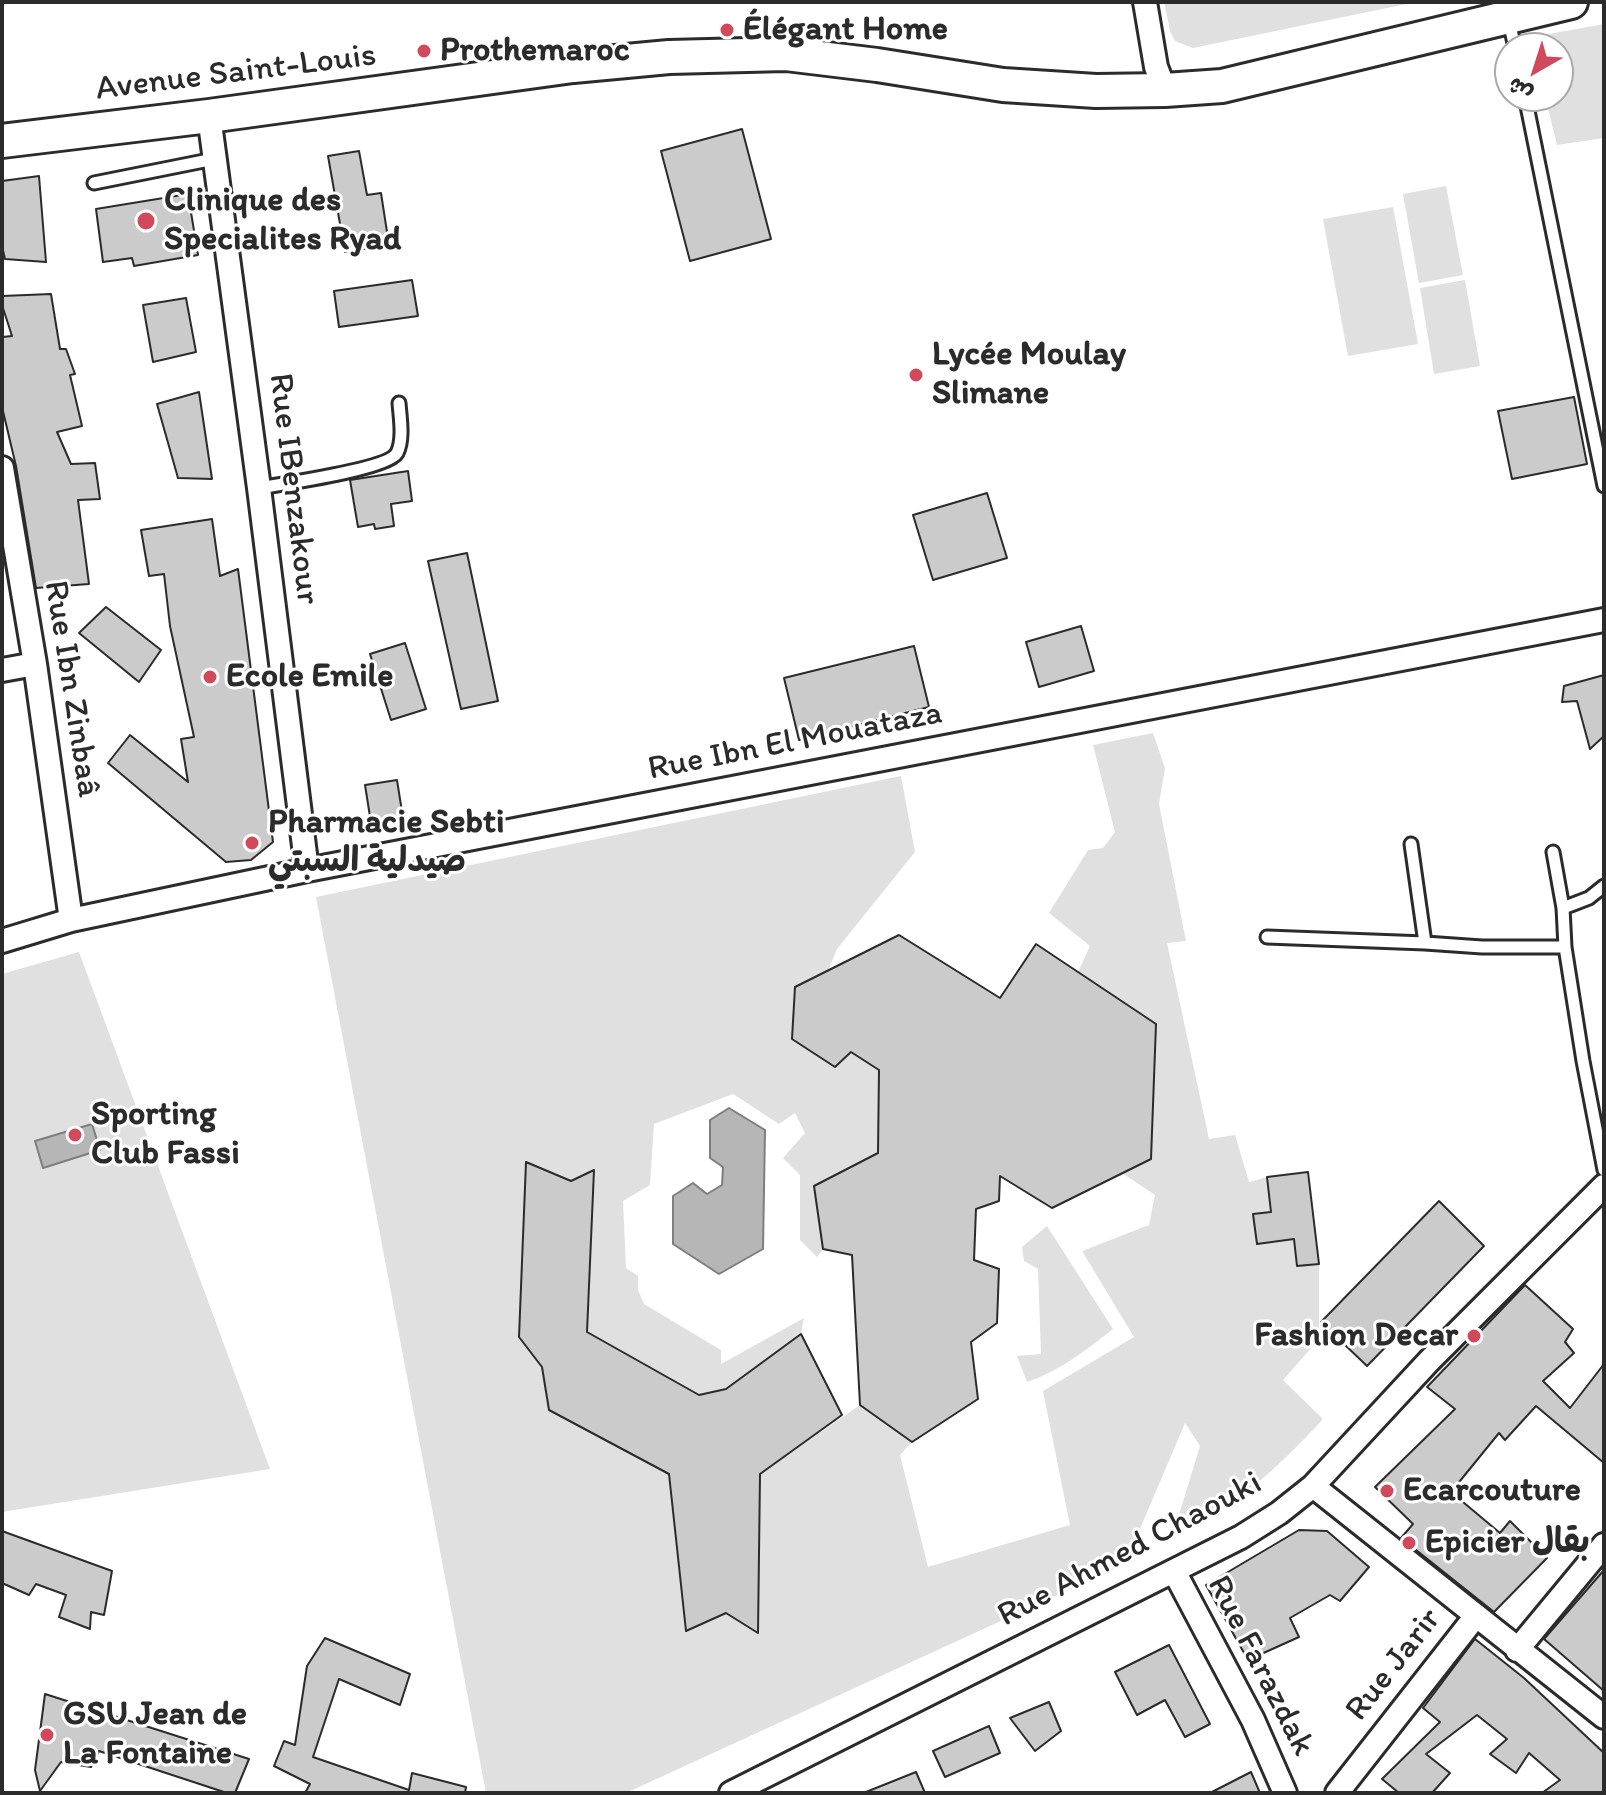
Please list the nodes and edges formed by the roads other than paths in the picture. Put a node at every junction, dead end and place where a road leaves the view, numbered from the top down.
1 (1145, 2) edge
2 (1571, 2) edge
3 (1508, 17) junction
4 (1511, 32) edge
5 (1165, 90) junction
6 (1528, 112) edge
7 (209, 116) junction
8 (2, 141) edge
9 (214, 159) junction
10 (94, 183) dead end
11 (399, 403) dead end
12 (2, 468) edge
13 (1604, 486) edge
14 (259, 488) junction
15 (1604, 620) edge
16 (35, 664) junction
17 (2, 670) edge
18 (1411, 844) dead end
19 (1553, 852) dead end
20 (307, 870) junction
21 (1604, 886) edge
22 (1563, 908) junction
23 (71, 920) junction
24 (1267, 937) dead end
25 (2, 941) edge
26 (1425, 943) junction
27 (1565, 947) junction
28 (1604, 1170) edge
29 (1604, 1186) edge
30 (1313, 1486) junction
31 (1604, 1545) edge
32 (1174, 1571) junction
33 (1475, 1617) junction
34 (1517, 1650) junction
35 (1604, 1717) edge
36 (731, 1793) edge
37 (1285, 1793) edge
38 (1337, 1793) edge

1 - 5 street
2 - 3 main road, Avenue Saint-Louis
3 - 4 lane
3 - 5 main road, Avenue Saint-Louis
5 - 7 main road, Avenue Saint-Louis
6 - 13 lane
7 - 8 main road, Avenue Saint-Louis
7 - 9 street, Rue IBenzakour
9 - 10 lane
9 - 14 street, Rue IBenzakour
11 - 14 lane
12 - 16 street, Rue Ibn Zinbaâ
14 - 20 street, Rue IBenzakour
15 - 20 street, Rue Ibn El Mouataza
16 - 17 street
16 - 23 street, Rue Ibn Zinbaâ
18 - 26 lane
19 - 22 lane
20 - 23 street, Rue Ibn El Mouataza
21 - 22 lane
22 - 27 lane
23 - 25 street, Rue Ibn El Mouataza
24 - 26 lane
26 - 27 lane
27 - 28 lane
29 - 30 street, Rue Ahmed Chaouki
30 - 32 street, Rue Ahmed Chaouki
30 - 33 street, Rue Jarir
31 - 34 street
32 - 36 street, Rue Ahmed Chaouki
32 - 37 street, Rue Farazdak
33 - 34 street, Rue Jarir
33 - 38 street, Rue Jarir
34 - 35 street, Rue Jarir

